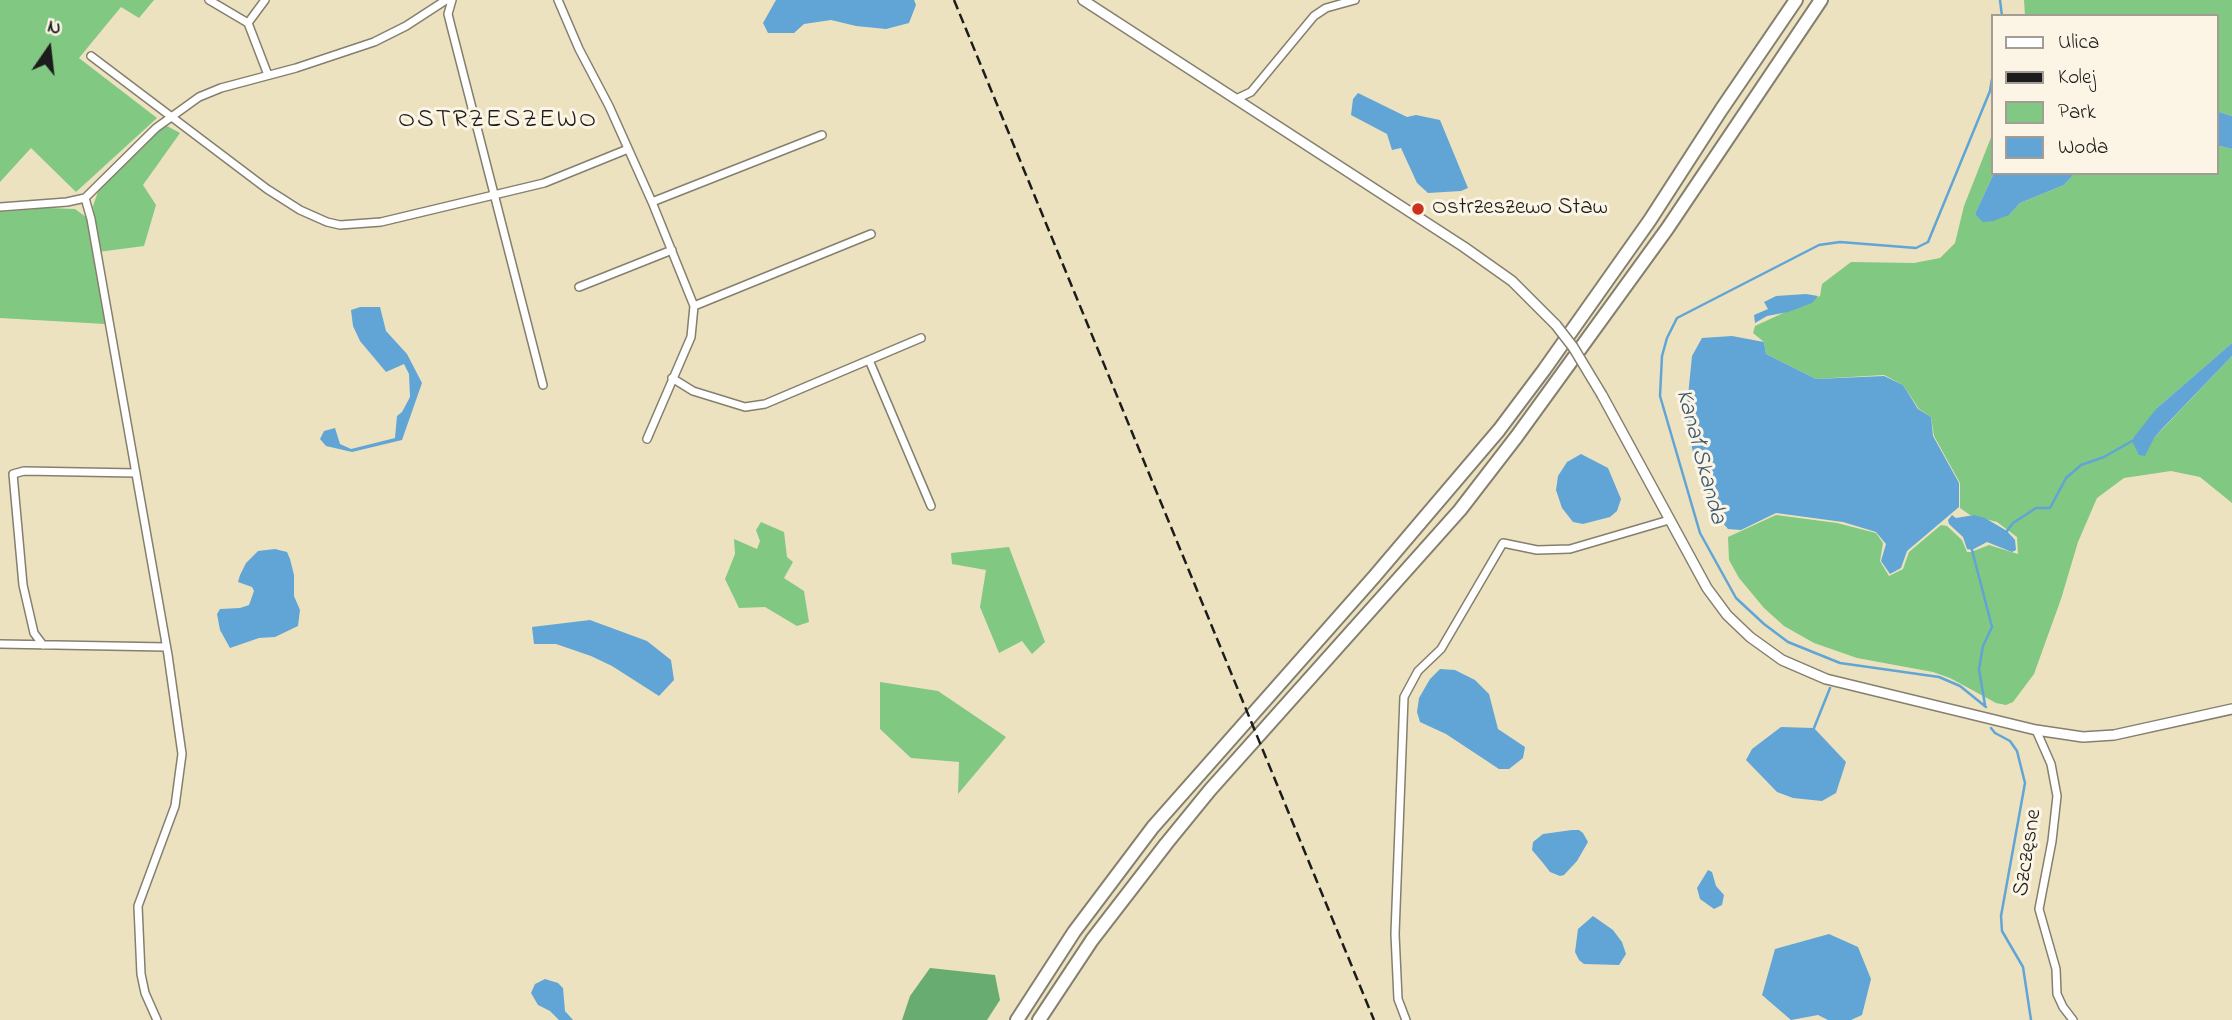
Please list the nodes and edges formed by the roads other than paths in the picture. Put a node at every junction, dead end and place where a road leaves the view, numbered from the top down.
1 (209, 0) edge
2 (265, 0) edge
3 (446, 0) edge
4 (452, 0) edge
5 (558, 0) edge
6 (1083, 0) edge
7 (1355, 0) edge
8 (1796, 0) edge
9 (1821, 0) edge
10 (248, 23) junction
11 (91, 56) dead end
12 (268, 75) junction
13 (1236, 99) junction
14 (171, 116) junction
15 (822, 135) dead end
16 (628, 149) junction
17 (495, 194) junction
18 (85, 198) junction
19 (652, 202) junction
20 (0, 207) edge
21 (871, 234) dead end
22 (672, 250) junction
23 (579, 287) dead end
24 (694, 306) junction
25 (921, 338) dead end
26 (869, 360) junction
27 (673, 378) junction
28 (543, 385) dead end
29 (647, 439) dead end
30 (136, 473) junction
31 (931, 506) dead end
32 (1669, 520) junction
33 (0, 644) edge
34 (43, 645) junction
35 (166, 646) junction
36 (2232, 709) edge
37 (2036, 730) junction
38 (156, 1016) edge
39 (1017, 1020) edge
40 (1039, 1020) edge
41 (1406, 1020) edge
42 (2073, 1020) edge

1 - 10 street
2 - 10 street
3 - 12 street
4 - 17 street
5 - 16 street
6 - 13 street
7 - 13 street
8 - 39 highway
9 - 40 highway
10 - 12 street
11 - 14 street
12 - 14 street
13 - 32 street, bridge
14 - 17 street
14 - 18 street
15 - 19 street
16 - 17 street
16 - 19 street
17 - 28 street
18 - 20 street
18 - 30 street
19 - 22 street
21 - 24 street
22 - 23 street
22 - 24 street
24 - 27 street
25 - 26 street
26 - 27 street
26 - 31 street
27 - 29 street
30 - 34 street
30 - 35 street
32 - 37 street
32 - 41 street
33 - 34 street
34 - 35 street
35 - 38 street
36 - 37 street
37 - 42 street, Szczęsne

